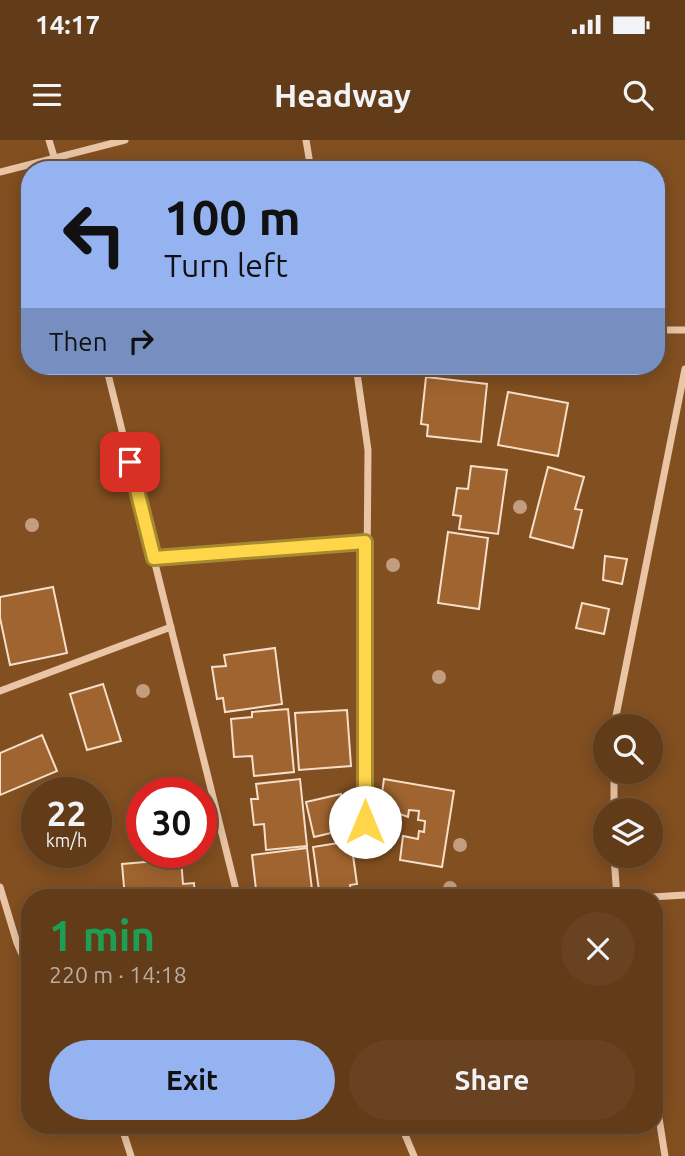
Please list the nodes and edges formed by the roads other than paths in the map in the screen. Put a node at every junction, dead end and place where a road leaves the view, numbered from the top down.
1 (49, 140) edge
2 (125, 140) edge
3 (306, 140) edge
4 (55, 157) junction
5 (40, 161) edge
6 (56, 161) edge
7 (310, 161) edge
8 (21, 166) edge
9 (0, 172) edge
10 (665, 330) edge
11 (685, 330) edge
12 (685, 369) edge
13 (108, 375) edge
14 (357, 375) edge
15 (365, 542) junction
16 (154, 558) junction
17 (170, 627) junction
18 (0, 691) edge
19 (616, 714) edge
20 (365, 822) dead end
21 (615, 868) edge
22 (0, 887) edge
23 (235, 889) edge
24 (616, 889) edge
25 (685, 895) edge
26 (663, 896) edge
27 (21, 952) edge
28 (124, 1134) edge
29 (405, 1134) edge
30 (662, 1134) edge
31 (131, 1156) edge
32 (414, 1156) edge
33 (666, 1156) edge

1 - 4 street
2 - 4 street
3 - 7 street
4 - 5 street
4 - 6 street
8 - 9 street
10 - 11 street
12 - 19 street
13 - 16 street
14 - 15 street
15 - 16 street
15 - 20 street
16 - 17 street
17 - 18 street
17 - 23 street
21 - 24 street
22 - 27 street
25 - 26 street
28 - 31 street
29 - 32 street
30 - 33 street

